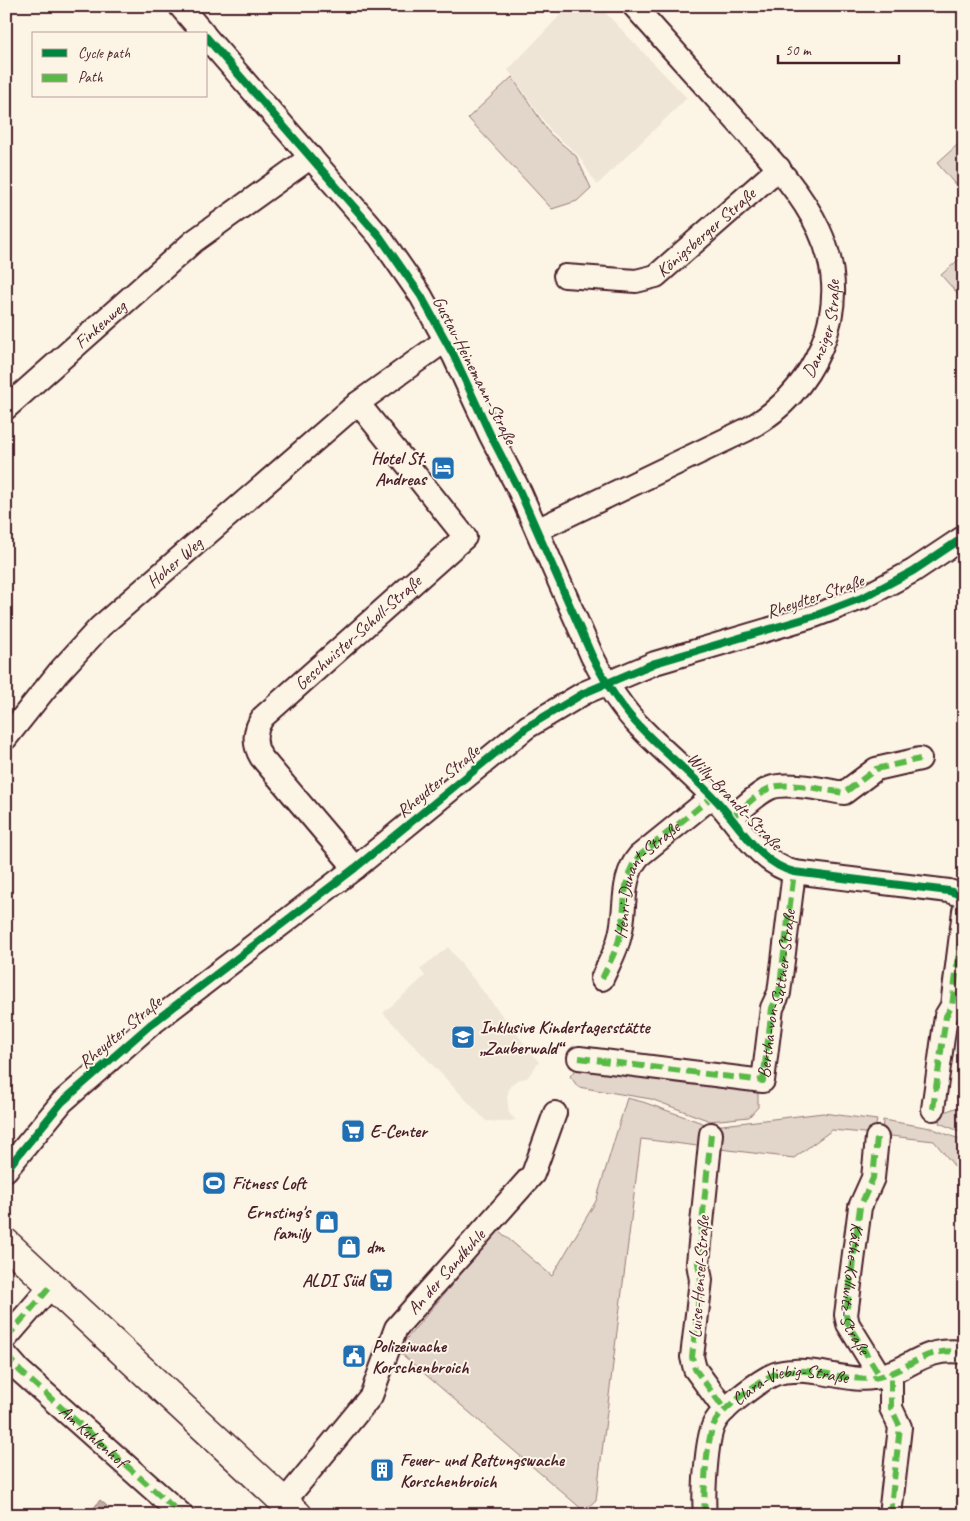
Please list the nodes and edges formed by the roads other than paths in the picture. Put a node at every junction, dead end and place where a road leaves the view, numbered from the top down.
1 (180, 6) edge
2 (634, 6) edge
3 (202, 32) edge
4 (208, 39) edge
5 (311, 157) junction
6 (779, 168) junction
7 (565, 276) dead end
8 (446, 340) junction
9 (358, 403) junction
10 (6, 408) edge
11 (538, 530) junction
12 (964, 537) edge
13 (606, 683) junction
14 (6, 738) edge
15 (920, 760) dead end
16 (713, 796) junction
17 (732, 817) junction
18 (355, 868) junction
19 (794, 872) junction
20 (964, 896) edge
21 (964, 911) edge
22 (602, 978) dead end
23 (579, 1058) dead end
24 (933, 1109) dead end
25 (555, 1113) dead end
26 (711, 1134) dead end
27 (877, 1138) dead end
28 (6, 1170) edge
29 (6, 1242) edge
30 (52, 1286) junction
31 (6, 1338) edge
32 (964, 1352) edge
33 (6, 1355) edge
34 (886, 1374) junction
35 (725, 1410) junction
36 (290, 1510) edge
37 (182, 1515) edge
38 (705, 1515) edge
39 (890, 1515) edge

1 - 3 street
2 - 6 street, Danziger Straße
4 - 5 street, Gustav-Heinemann-Straße
5 - 8 street, Gustav-Heinemann-Straße
5 - 10 street, Finkenweg
6 - 7 street, Königsberger Straße
6 - 11 street, Danziger Straße
8 - 9 street, Gustav-Heinemann-Straße
8 - 11 street, Gustav-Heinemann-Straße
9 - 14 street, Hoher Weg
9 - 18 street, Geschwister-Scholl-Straße
11 - 13 street, Gustav-Heinemann-Straße
12 - 13 street, Rheydter Straße
13 - 16 street, Willy-Brandt-Straße
13 - 18 street, Rheydter Straße
15 - 17 street
16 - 17 street, Willy-Brandt-Straße
16 - 22 street, Henri-Dunant-Straße
17 - 19 street, Willy-Brandt-Straße
18 - 28 street, Rheydter Straße
19 - 20 street, Willy-Brandt-Straße
19 - 23 street, Bertha-von-Suttner-Straße
21 - 24 street
25 - 36 street, An der Sandkuhle
26 - 35 street, Luise-Hensel-Straße
27 - 34 street, Käthe-Kollwitz-Straße
29 - 30 main road, An der Sandkuhle
30 - 31 street
30 - 36 main road, An der Sandkuhle
32 - 34 street, Clara-Viebig-Straße
33 - 37 street, Am Kuhlenhof
34 - 35 street, Clara-Viebig-Straße
34 - 39 street
35 - 38 street, Clara-Viebig-Straße

